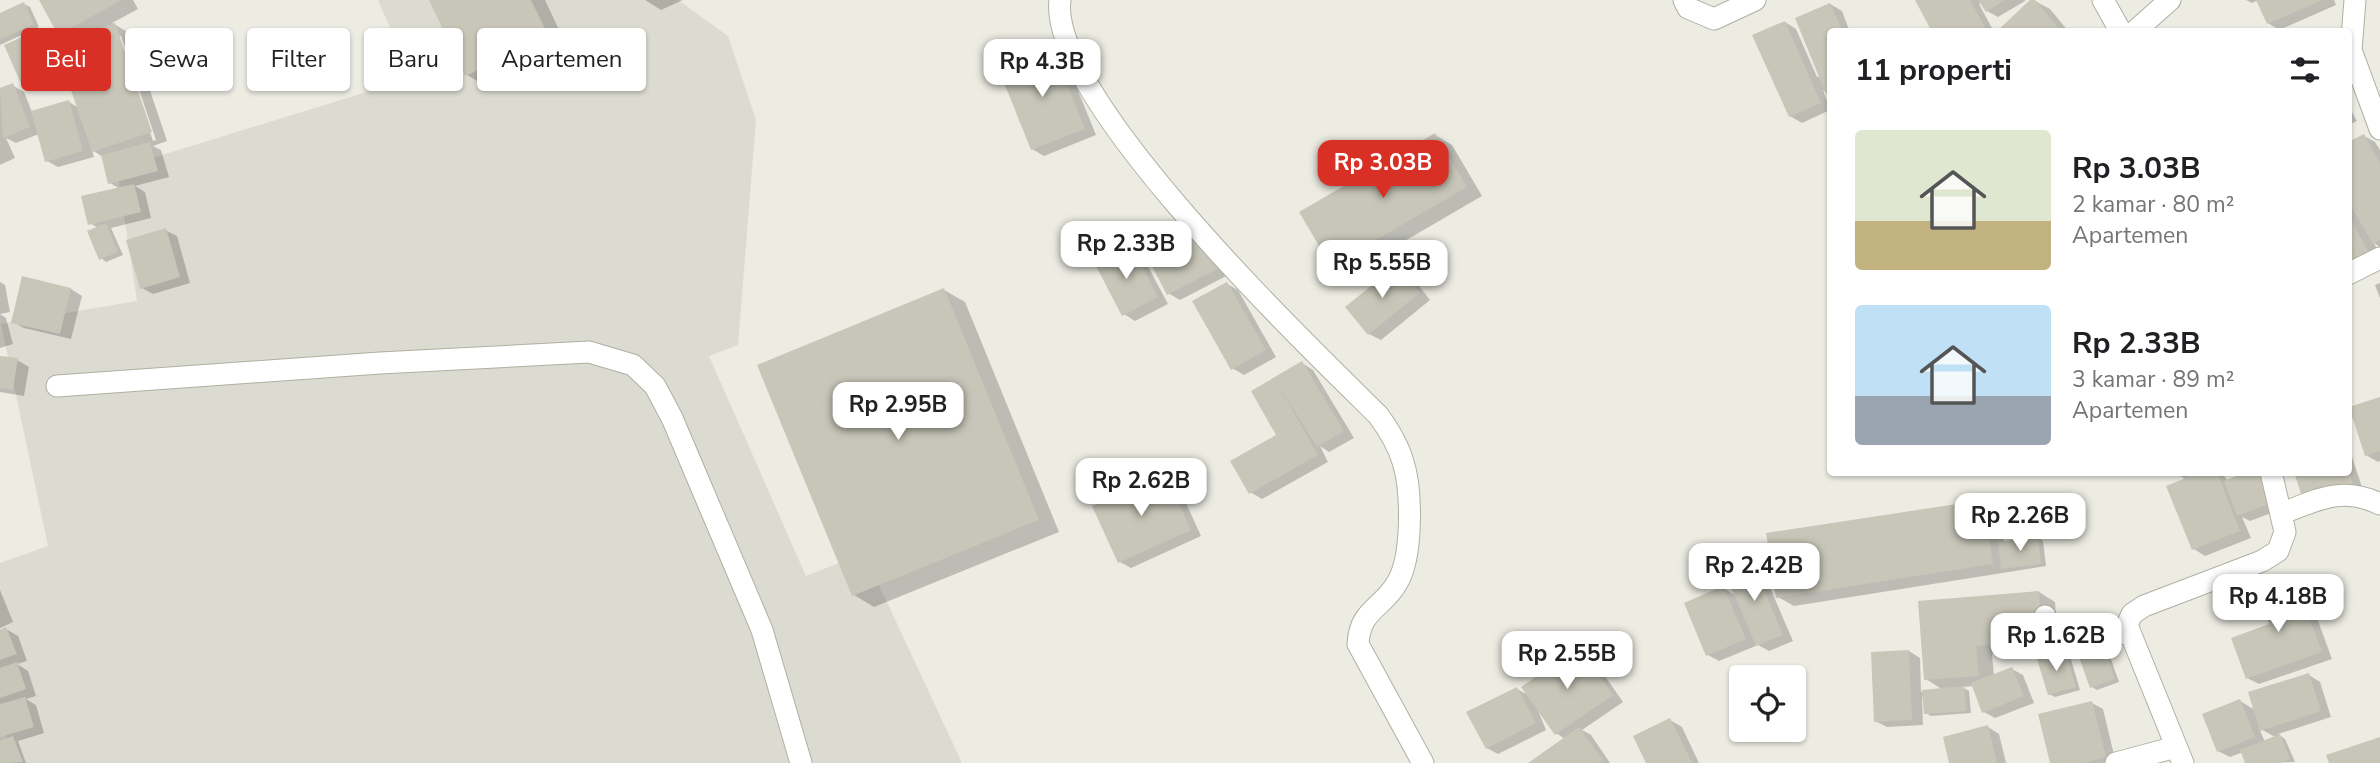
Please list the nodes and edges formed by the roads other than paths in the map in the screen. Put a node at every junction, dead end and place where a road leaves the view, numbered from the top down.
1 (1060, 0) edge
2 (1684, 0) edge
3 (1755, 0) edge
4 (2103, 0) edge
5 (2170, 0) edge
6 (2355, 0) edge
7 (2119, 28) edge
8 (2138, 28) edge
9 (2352, 38) edge
10 (2352, 53) edge
11 (2380, 129) edge
12 (2380, 258) edge
13 (2352, 272) edge
14 (57, 386) dead end
15 (2272, 476) edge
16 (2380, 504) edge
17 (2283, 513) junction
18 (2045, 616) dead end
19 (2129, 633) junction
20 (2180, 755) edge
21 (802, 763) edge
22 (1423, 763) edge
23 (2116, 763) edge

1 - 22 street
2 - 3 street
4 - 7 street
5 - 8 street
6 - 9 street
10 - 11 street
12 - 13 street
14 - 21 street
15 - 17 street
16 - 17 street
17 - 19 street
18 - 19 street
19 - 20 street
20 - 23 street

